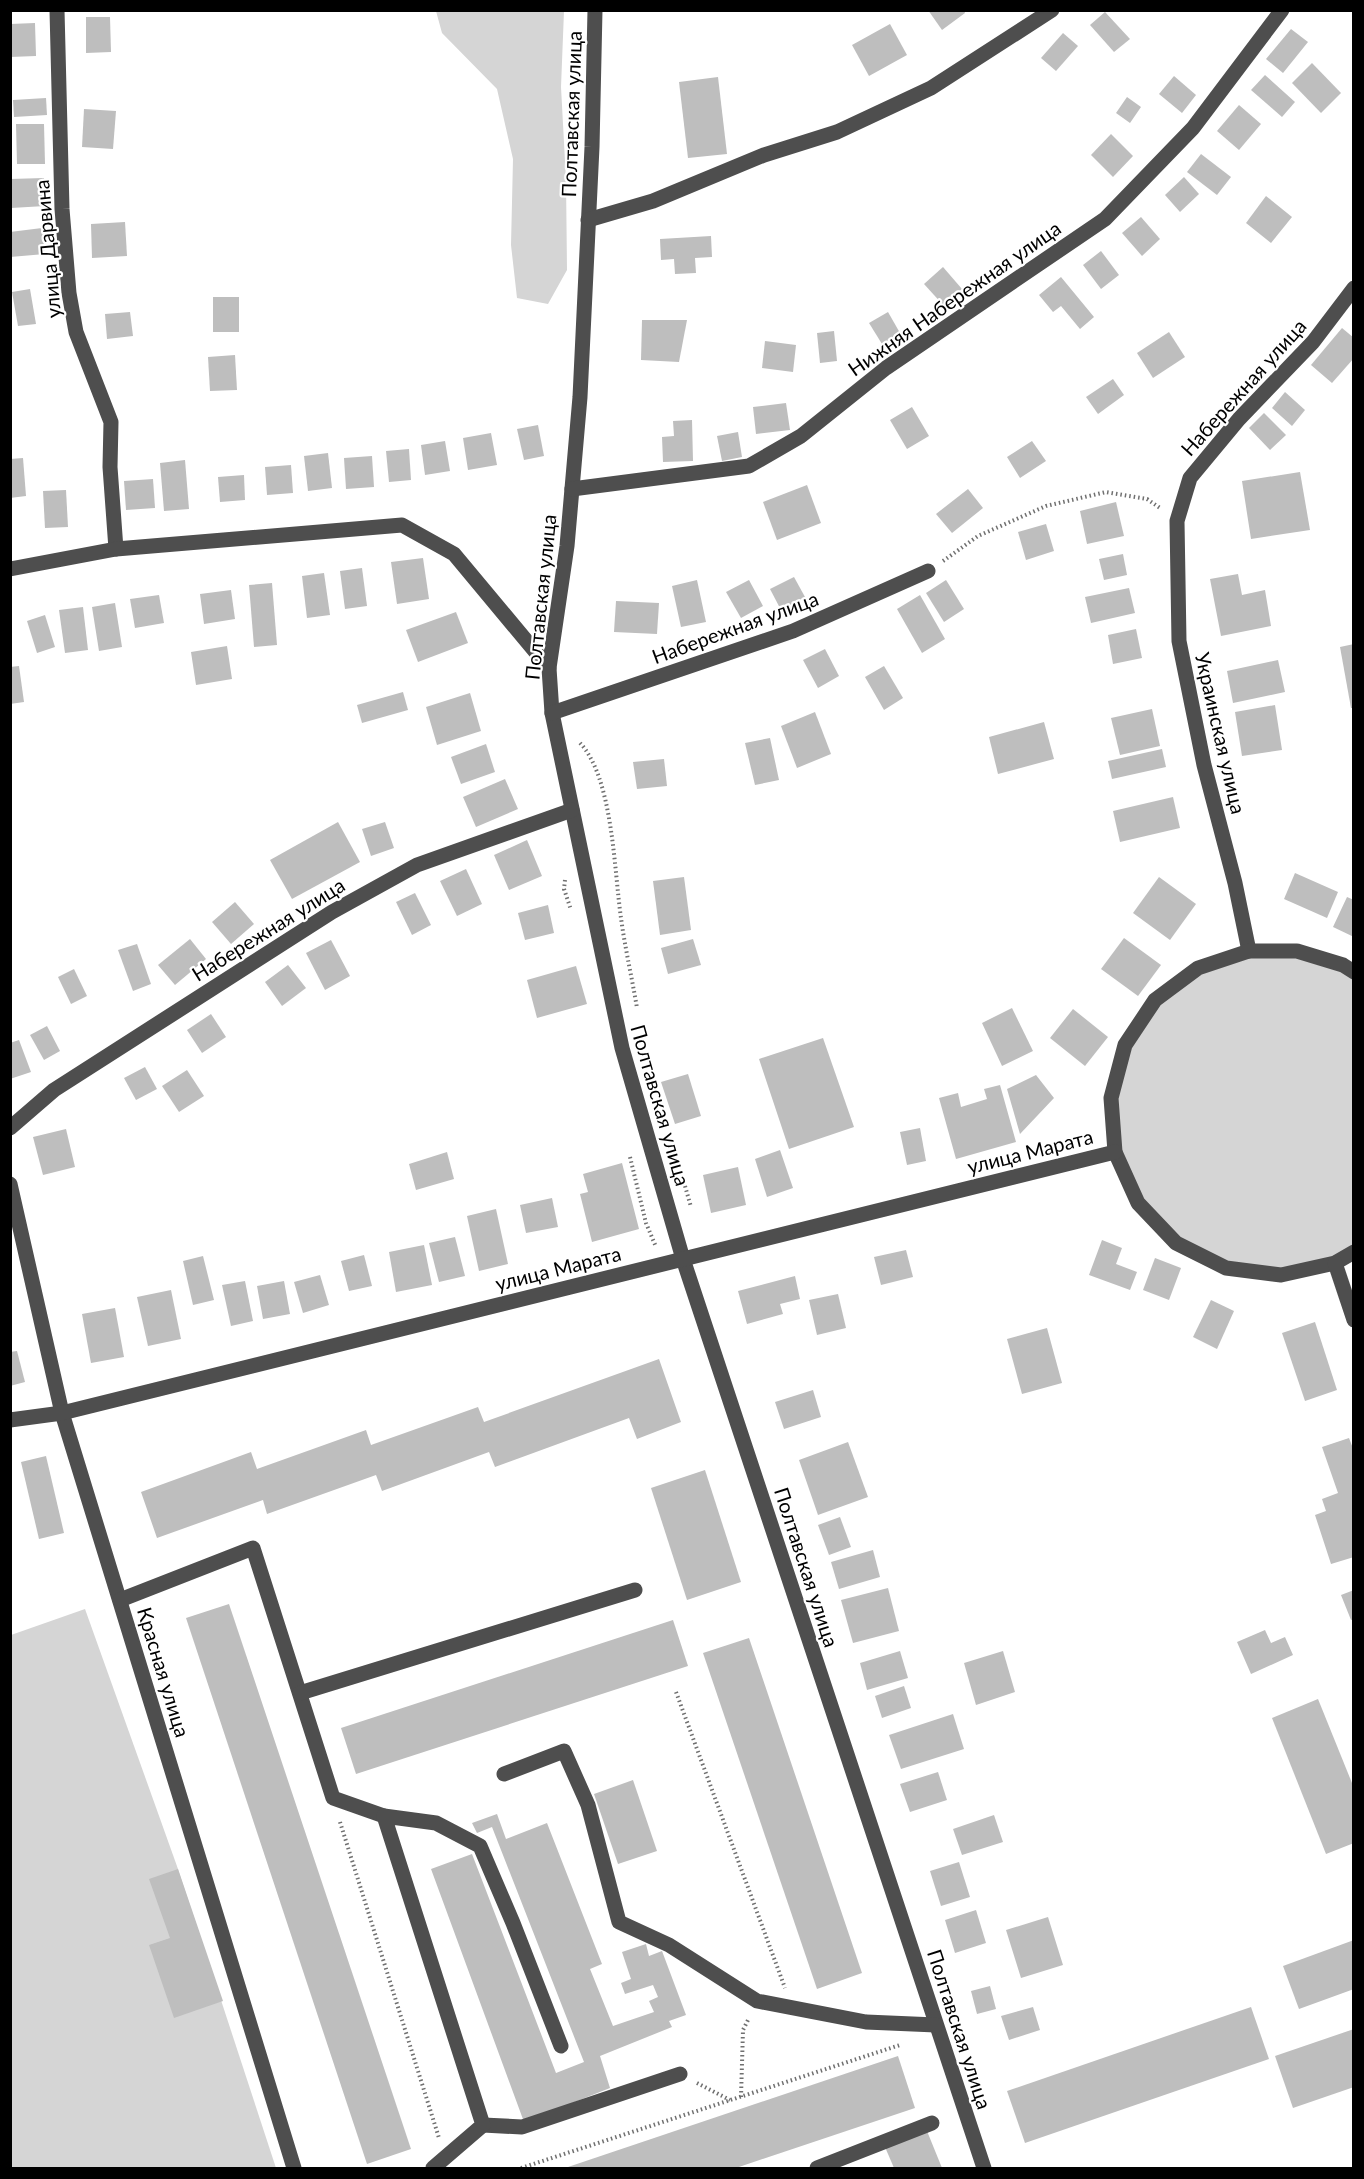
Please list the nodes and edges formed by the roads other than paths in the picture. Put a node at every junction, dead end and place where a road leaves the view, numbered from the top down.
1 (57, 10) edge
2 (595, 10) edge
3 (1052, 10) edge
4 (1282, 10) edge
5 (588, 220) junction
6 (1353, 288) edge
7 (572, 489) junction
8 (1177, 521) joint
9 (116, 549) junction
10 (10, 569) edge
11 (928, 571) road end
12 (549, 668) junction
13 (552, 713) junction
14 (572, 810) junction
15 (1249, 951) junction
16 (1353, 972) edge
17 (10, 1128) edge
18 (1115, 1152) junction
19 (10, 1184) edge
20 (1353, 1252) edge
21 (683, 1260) junction
22 (1335, 1263) junction
23 (1353, 1320) edge
24 (62, 1413) junction
25 (10, 1420) edge
26 (635, 1590) dead end
27 (120, 1600) junction
28 (300, 1694) junction
29 (504, 1774) dead end
30 (384, 1816) junction
31 (936, 2025) junction
32 (561, 2046) dead end
33 (680, 2074) road end
34 (932, 2123) dead end
35 (483, 2125) junction
36 (439, 2163) edge
37 (294, 2169) edge
38 (817, 2169) edge
39 (984, 2169) edge

1 - 9 street, улица Дарвина
2 - 5 street, Полтавская улица
3 - 5 street
4 - 7 street, Нижняя Набережная улица
5 - 7 street, Полтавская улица
6 - 8 street, Набережная улица
7 - 12 street, Полтавская улица
8 - 15 street, Украинская улица
9 - 10 street
9 - 12 street
11 - 13 street, Набережная улица
12 - 13 street, Полтавская улица
13 - 14 street, Полтавская улица
14 - 17 street, Набережная улица
14 - 21 street, Полтавская улица
15 - 16 street, улица Марата
15 - 18 street, улица Марата
18 - 21 street, улица Марата
18 - 22 street, улица Марата
19 - 24 street, Красная улица
20 - 22 street, улица Марата
21 - 24 street, улица Марата
21 - 31 street, Полтавская улица
22 - 23 street
24 - 25 street, улица Марата
24 - 27 street, Красная улица
26 - 28 street
27 - 28 street
27 - 37 street, Красная улица
28 - 30 street
29 - 31 street
30 - 32 street
30 - 35 street
31 - 39 street, Полтавская улица
33 - 35 street
34 - 38 street
35 - 36 street

